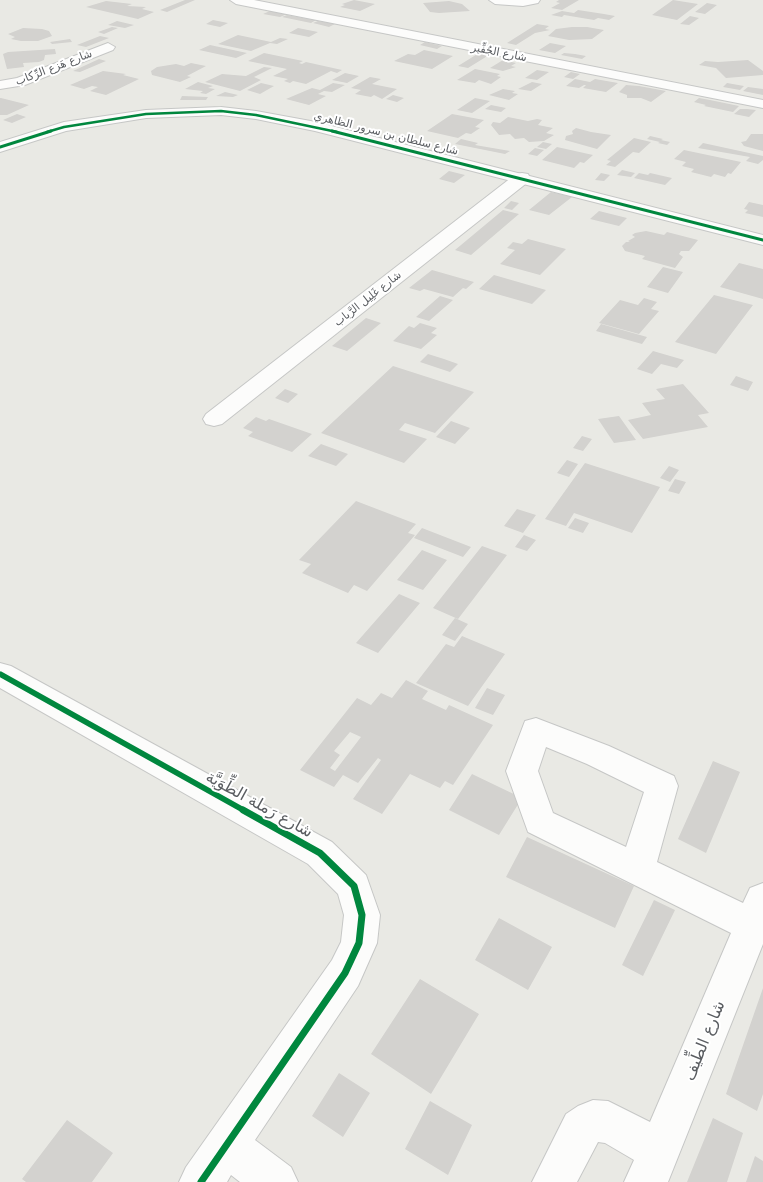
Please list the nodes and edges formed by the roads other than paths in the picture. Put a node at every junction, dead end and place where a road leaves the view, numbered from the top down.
1 (236, 0) edge
2 (495, 0) edge
3 (534, 0) edge
4 (108, 46) dead end
5 (0, 85) edge
6 (763, 104) edge
7 (0, 147) edge
8 (522, 178) junction
9 (763, 240) edge
10 (214, 419) dead end
11 (0, 674) edge
12 (637, 869) junction
13 (758, 912) edge
14 (227, 1146) junction
15 (653, 1167) edge
16 (201, 1182) edge
17 (276, 1182) edge
18 (554, 1182) edge

1 - 6 street, شارع الجُفِّير
2 - 3 street
4 - 5 street, شارع هَزع الرِّكاب
7 - 8 street, شارع سلطان بن سرور الظاهري
8 - 9 street, شارع سلطان بن سرور الظاهري
8 - 10 street, شارع غَلِيل الرَّباب
11 - 14 street, شارع رَملة الطِّوَيَّة
12 - 12 street
12 - 13 street
13 - 15 street, شارع الطِّيف
14 - 16 street, شارع رَملة الطِّوَيَّة
14 - 17 street
15 - 18 street

